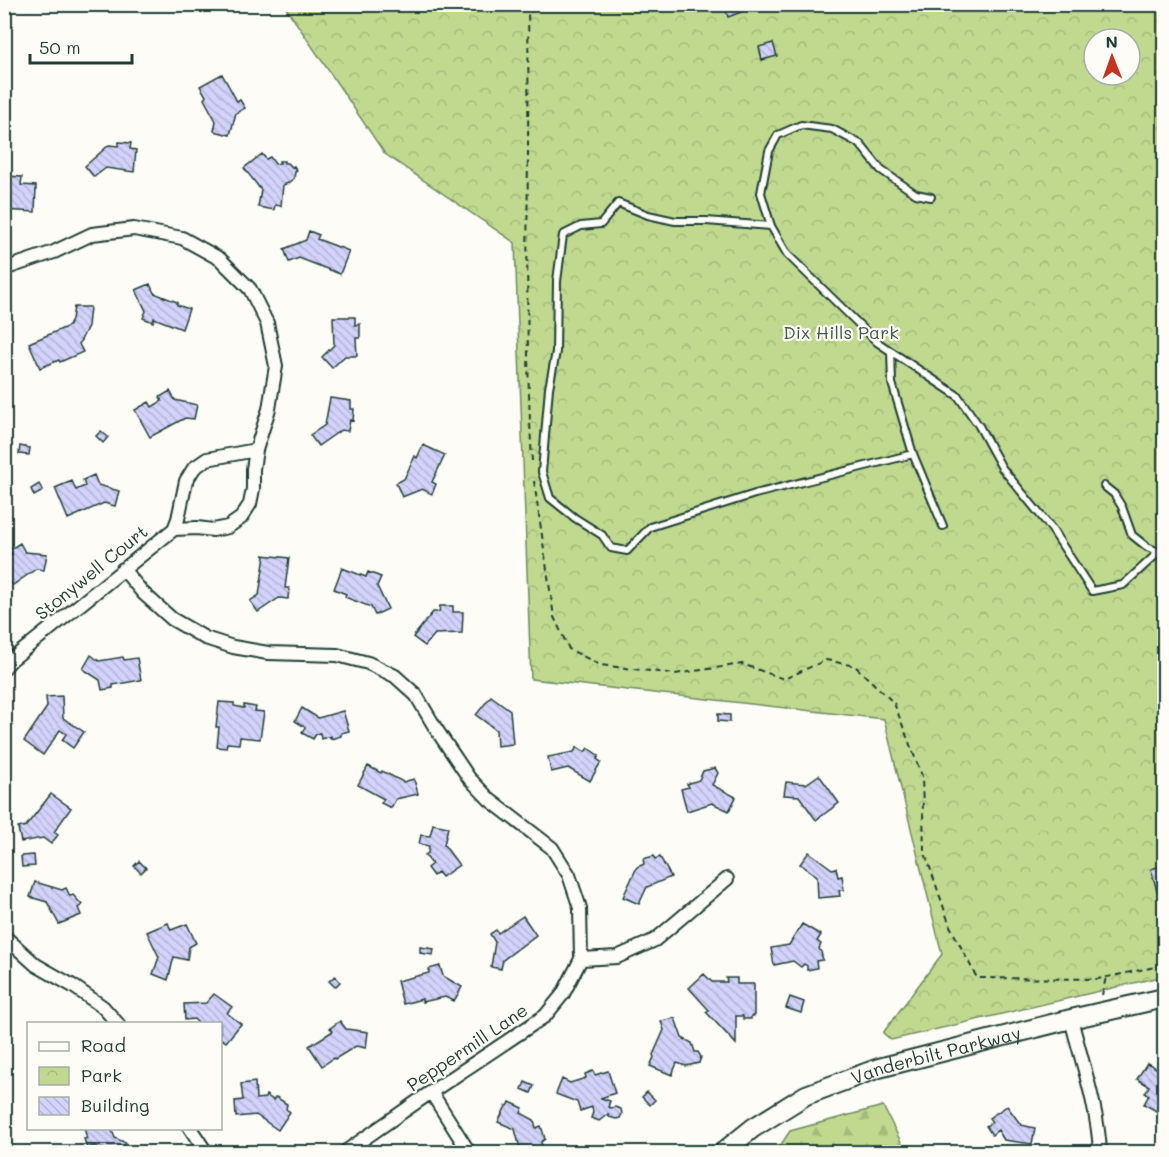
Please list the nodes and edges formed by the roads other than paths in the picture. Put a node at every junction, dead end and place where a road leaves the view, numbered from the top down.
1 (931, 197) dead end
2 (771, 226) junction
3 (4, 270) edge
4 (891, 351) junction
5 (256, 450) junction
6 (914, 454) junction
7 (1104, 486) dead end
8 (943, 526) dead end
9 (174, 529) junction
10 (1162, 553) edge
11 (123, 569) junction
12 (4, 668) edge
13 (727, 879) dead end
14 (4, 936) edge
15 (581, 959) junction
16 (1164, 998) edge
17 (1071, 1019) junction
18 (117, 1022) edge
19 (431, 1092) junction
20 (191, 1130) edge
21 (206, 1152) edge
22 (345, 1152) edge
23 (469, 1152) edge
24 (723, 1152) edge
25 (1100, 1152) edge

1 - 2 lane
2 - 4 lane
2 - 6 lane
3 - 5 street, Stonywell Court
4 - 6 lane
4 - 10 lane
5 - 9 street, Stonywell Court
5 - 9 street, Stonywell Court
6 - 8 lane
7 - 10 lane
9 - 11 street, Stonywell Court
11 - 12 street, Stonywell Court
11 - 15 street, Peppermill Lane
13 - 15 street
14 - 18 street
15 - 19 street, Peppermill Lane
16 - 17 main road, Vanderbilt Parkway
17 - 24 main road, Vanderbilt Parkway
17 - 25 street
19 - 22 street, Peppermill Lane
19 - 23 street
20 - 21 street

